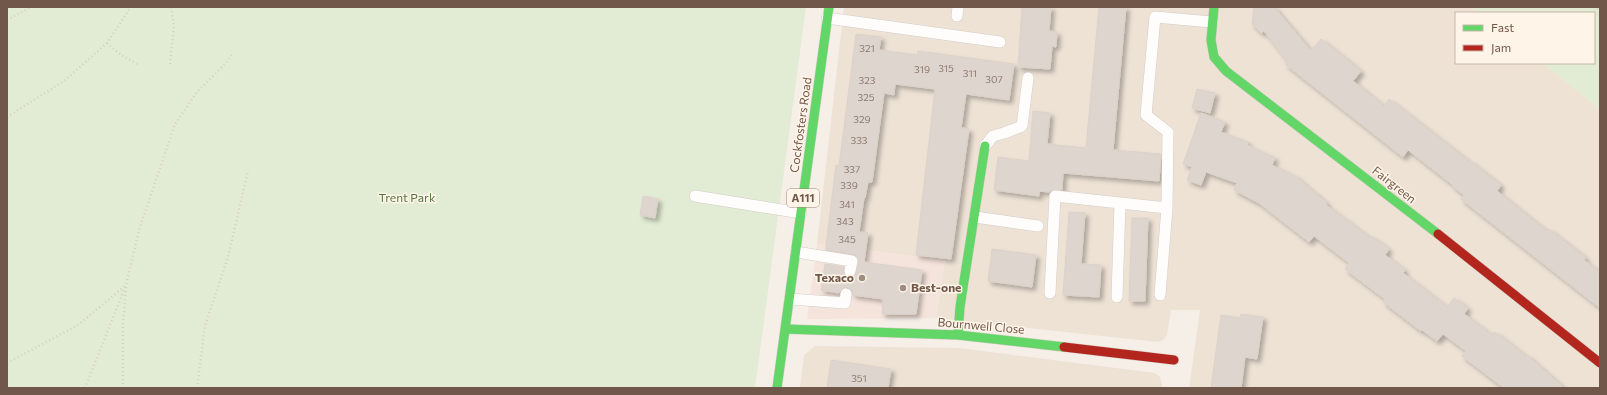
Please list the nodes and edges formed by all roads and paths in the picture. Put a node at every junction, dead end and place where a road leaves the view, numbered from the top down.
1 (32, 7) edge
2 (131, 7) edge
3 (171, 7) edge
4 (1214, 7) edge
5 (1593, 7) edge
6 (1600, 10) edge
7 (828, 12) edge
8 (7, 20) edge
9 (1212, 22) junction
10 (107, 42) junction
11 (1000, 42) dead end
12 (232, 55) dead end
13 (170, 64) dead end
14 (139, 65) dead end
15 (1028, 78) dead end
16 (7, 117) edge
17 (985, 146) joint
18 (248, 172) dead end
19 (695, 196) dead end
20 (1120, 203) junction
21 (1167, 208) junction
22 (801, 212) junction
23 (975, 217) junction
24 (1038, 226) dead end
25 (796, 252) junction
26 (850, 271) dead end
27 (126, 285) junction
28 (1050, 293) dead end
29 (846, 294) dead end
30 (1160, 295) dead end
31 (1117, 297) dead end
32 (790, 299) junction
33 (785, 330) junction
34 (958, 334) junction
35 (1174, 360) dead end
36 (7, 363) edge
37 (1600, 363) edge
38 (85, 388) edge
39 (123, 388) edge
40 (197, 388) edge
41 (777, 388) edge

1 - 8 path
2 - 10 path
3 - 13 path
4 - 9 street, Fairgreen
5 - 6 path
7 - 11 lane
7 - 22 street, Cockfosters Road / A111
9 - 21 lane
9 - 37 street, Fairgreen
10 - 14 path
10 - 16 path
12 - 27 path
15 - 17 lane
17 - 23 street
18 - 40 path
19 - 22 lane
20 - 21 lane
20 - 28 lane
20 - 31 lane
21 - 30 lane
22 - 25 street, Cockfosters Road / A111
23 - 24 lane
23 - 34 street
25 - 26 lane
25 - 32 street, Cockfosters Road / A111
27 - 36 path
27 - 38 path
27 - 39 path
29 - 32 lane
32 - 33 street, Cockfosters Road / A111
33 - 34 street, Bournwell Close
33 - 41 street, Cockfosters Road / A111
34 - 35 street, Bournwell Close

